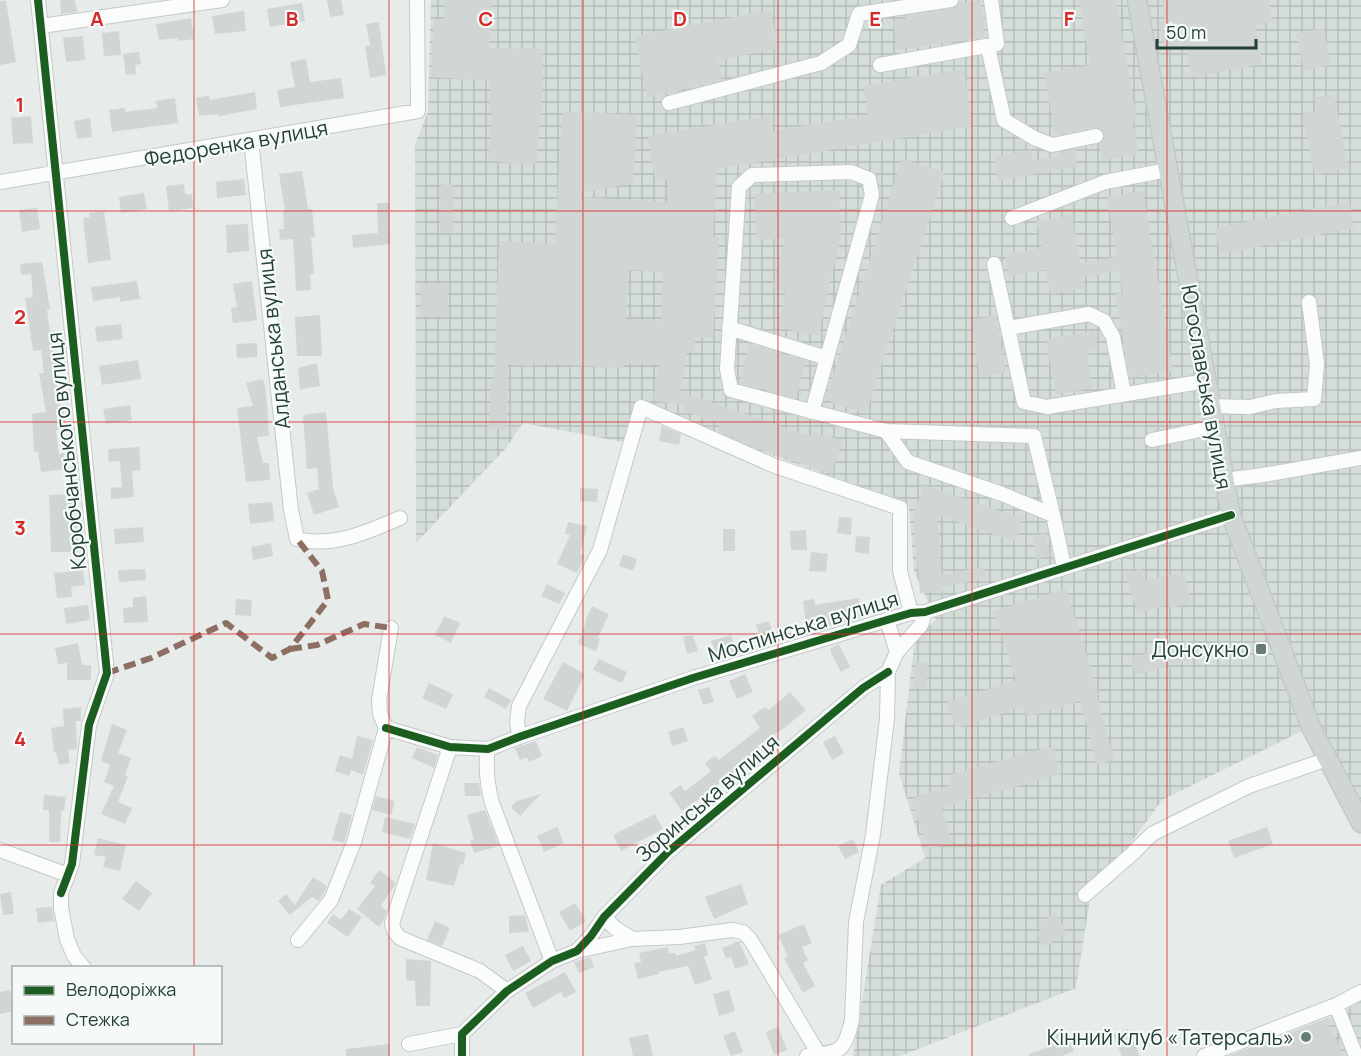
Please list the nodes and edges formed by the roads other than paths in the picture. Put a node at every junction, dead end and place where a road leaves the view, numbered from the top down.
1 (38, 0) edge
2 (222, 0) edge
3 (417, 0) edge
4 (951, 0) edge
5 (991, 0) edge
6 (1137, 0) edge
7 (41, 26) junction
8 (988, 47) junction
9 (880, 66) dead end
10 (669, 103) dead end
11 (1096, 136) dead end
12 (251, 140) junction
13 (1168, 170) junction
14 (55, 174) junction
15 (0, 183) edge
16 (1012, 218) dead end
17 (994, 264) dead end
18 (1309, 302) dead end
19 (729, 328) junction
20 (1008, 328) junction
21 (827, 358) junction
22 (1206, 381) junction
23 (1124, 394) junction
24 (1211, 406) junction
25 (812, 411) junction
26 (1215, 427) junction
27 (886, 431) junction
28 (1152, 440) dead end
29 (1361, 458) edge
30 (1224, 480) junction
31 (1053, 515) junction
32 (1231, 515) junction
33 (400, 518) dead end
34 (1064, 567) junction
35 (925, 612) junction
36 (911, 613) junction
37 (887, 620) junction
38 (391, 628) dead end
39 (897, 652) junction
40 (888, 672) junction
41 (386, 728) junction
42 (519, 736) junction
43 (450, 747) junction
44 (488, 749) junction
45 (1328, 759) junction
46 (1361, 823) edge
47 (0, 850) edge
48 (68, 875) junction
49 (1085, 895) dead end
50 (604, 917) junction
51 (632, 939) junction
52 (298, 940) dead end
53 (577, 951) junction
54 (552, 961) junction
55 (82, 966) edge
56 (507, 991) junction
57 (1361, 992) edge
58 (1336, 1005) junction
59 (462, 1035) junction
60 (409, 1044) dead end
61 (815, 1055) edge
62 (462, 1056) edge
63 (1204, 1056) edge
64 (1356, 1056) edge

1 - 7 street, Коробчанського вулиця
2 - 7 street
3 - 12 street, Федоренка вулиця
4 - 10 street
5 - 8 street
6 - 13 main road, Югославська вулиця
7 - 14 street, Коробчанського вулиця
8 - 9 street
8 - 11 street
12 - 14 street, Федоренка вулиця
12 - 33 street, Алданська вулиця
13 - 16 street
13 - 22 main road, Югославська вулиця
14 - 15 street, Федоренка вулиця
14 - 48 street, Коробчанського вулиця
17 - 20 street
18 - 24 street
19 - 21 street
19 - 21 street
19 - 25 street
20 - 23 street
20 - 23 street
21 - 25 street
22 - 23 street
22 - 24 main road, Югославська вулиця
24 - 26 main road, Югославська вулиця
25 - 27 street
26 - 28 street
26 - 30 main road, Югославська вулиця
27 - 31 street
27 - 31 street
29 - 30 street
30 - 32 main road, Югославська вулиця
31 - 34 street
32 - 34 street, Моспинська вулиця
32 - 45 main road, Югославська вулиця
34 - 35 street, Моспинська вулиця
35 - 36 street, Моспинська вулиця
35 - 39 street
36 - 37 street, Моспинська вулиця
36 - 42 street, Моспинська вулиця
37 - 39 street
37 - 42 street, Моспинська вулиця
38 - 41 street
39 - 40 street
40 - 50 street, Зоринська вулиця
40 - 61 street
41 - 43 street, Моспинська вулиця
41 - 52 street
42 - 44 street, Моспинська вулиця
43 - 44 street, Моспинська вулиця
43 - 56 street
44 - 54 street
45 - 46 main road, Югославська вулиця
45 - 49 street
47 - 48 street
48 - 55 street, Коробчанського вулиця
50 - 51 street
50 - 53 street, Зоринська вулиця
51 - 53 street
51 - 61 street
53 - 54 street, Зоринська вулиця
54 - 56 street, Зоринська вулиця
56 - 59 street, Зоринська вулиця
57 - 58 street
58 - 63 street
58 - 64 street
59 - 60 street
59 - 62 street

